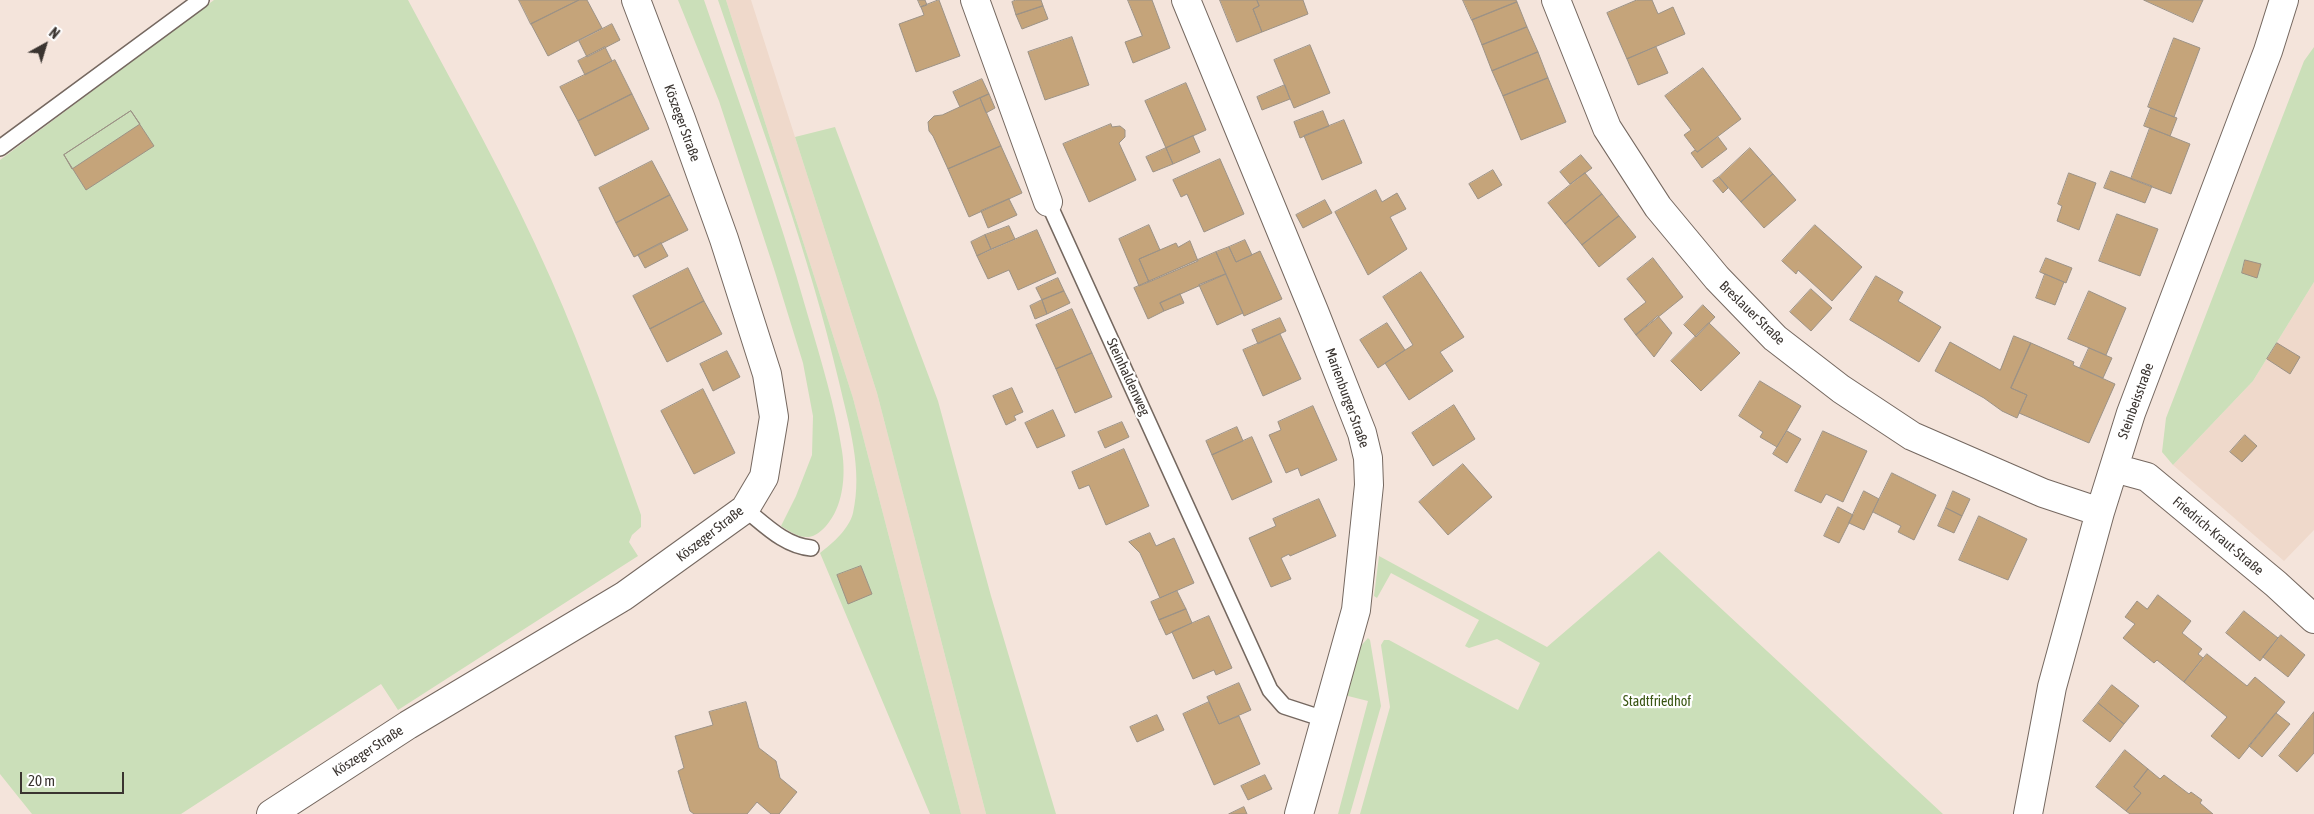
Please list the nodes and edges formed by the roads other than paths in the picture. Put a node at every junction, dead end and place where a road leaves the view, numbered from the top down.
1 (201, 0) edge
2 (636, 0) edge
3 (975, 0) edge
4 (1186, 0) edge
5 (1556, 0) edge
6 (2284, 0) edge
7 (0, 148) edge
8 (1048, 202) joint
9 (2114, 468) junction
10 (745, 509) junction
11 (2100, 512) junction
12 (812, 548) dead end
13 (2314, 619) edge
14 (1324, 719) junction
15 (271, 814) edge
16 (1299, 814) edge
17 (2028, 814) edge

1 - 7 lane
2 - 10 street, Köszeger Straße
3 - 8 street, Steinhaldenweg
4 - 14 street, Marienburger Straße
5 - 11 street, Breslauer Straße
6 - 9 street, Steinbeisstraße
8 - 14 lane, Steinhaldenweg
9 - 11 street, Steinbeisstraße
9 - 13 street, Friedrich-Kraut-Straße
10 - 12 lane
10 - 15 street, Köszeger Straße
11 - 17 street, Steinbeisstraße
14 - 16 street, Marienburger Straße

